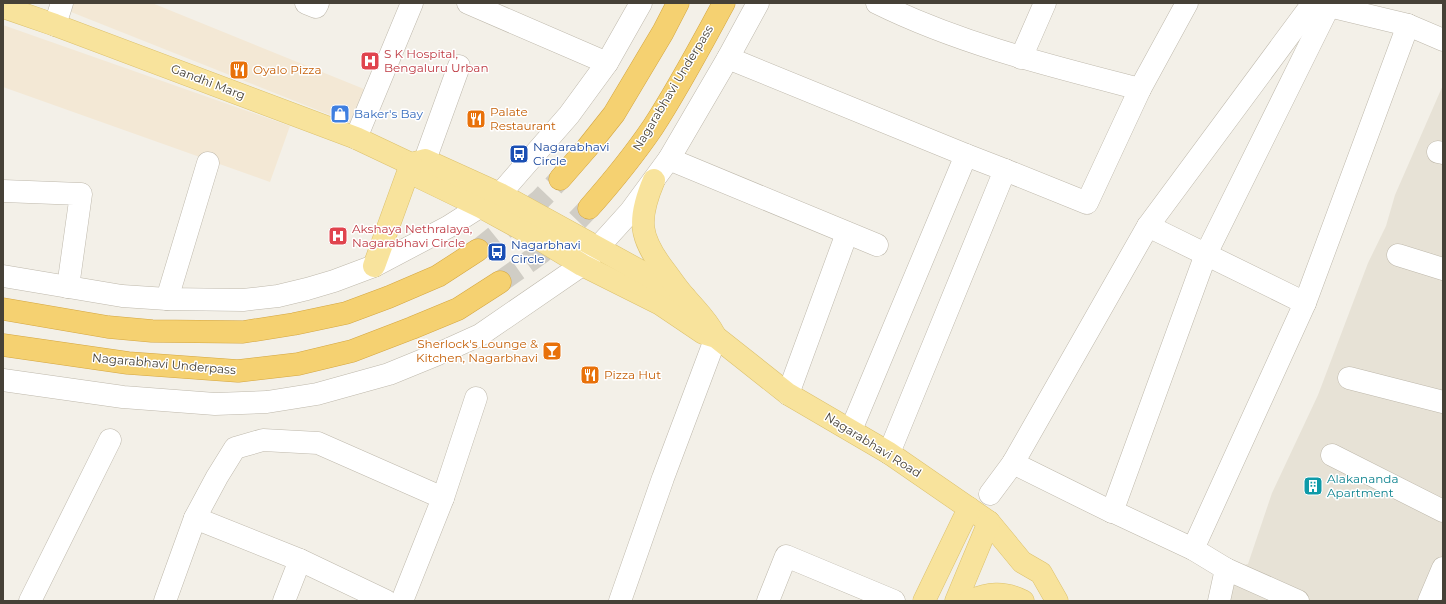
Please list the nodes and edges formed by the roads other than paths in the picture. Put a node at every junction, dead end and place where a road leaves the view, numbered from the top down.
1 (62, 3) edge
2 (412, 3) edge
3 (468, 3) edge
4 (641, 3) edge
5 (678, 3) edge
6 (724, 3) edge
7 (758, 3) edge
8 (878, 3) edge
9 (1045, 3) edge
10 (1187, 3) edge
11 (1322, 4) edge
12 (3, 7) edge
13 (912, 10) edge
14 (54, 25) junction
15 (1408, 26) junction
16 (1443, 40) edge
17 (728, 58) junction
18 (1021, 58) junction
19 (607, 63) junction
20 (459, 66) dead end
21 (1140, 89) junction
22 (356, 138) junction
23 (966, 156) junction
24 (669, 159) junction
25 (418, 162) junction
26 (208, 163) dead end
27 (1005, 170) junction
28 (560, 180) tunnel mouth
29 (654, 180) junction
30 (3, 191) edge
31 (500, 194) junction
32 (481, 207) junction
33 (589, 208) tunnel mouth
34 (1148, 226) junction
35 (847, 233) junction
36 (877, 245) dead end
37 (597, 247) junction
38 (478, 250) tunnel mouth
39 (1206, 254) junction
40 (1398, 255) dead end
41 (582, 265) junction
42 (374, 266) junction
43 (1443, 269) edge
44 (3, 276) edge
45 (500, 282) tunnel mouth
46 (68, 287) junction
47 (680, 292) junction
48 (167, 299) junction
49 (1305, 303) junction
50 (3, 309) edge
51 (716, 337) junction
52 (3, 345) edge
53 (1349, 378) dead end
54 (3, 380) edge
55 (788, 394) junction
56 (476, 398) dead end
57 (1443, 402) edge
58 (851, 430) junction
59 (110, 440) dead end
60 (889, 453) junction
61 (1332, 455) dead end
62 (1013, 463) junction
63 (990, 494) junction
64 (443, 498) junction
65 (969, 508) junction
66 (1443, 511) edge
67 (1112, 512) junction
68 (195, 518) junction
69 (989, 522) junction
70 (1193, 550) junction
71 (300, 560) junction
72 (1022, 562) junction
73 (1443, 568) edge
74 (1226, 569) junction
75 (1435, 594) edge
76 (30, 601) edge
77 (165, 601) edge
78 (284, 601) edge
79 (386, 601) edge
80 (402, 601) edge
81 (620, 601) edge
82 (768, 601) edge
83 (894, 601) edge
84 (924, 601) edge
85 (956, 601) edge
86 (969, 601) edge
87 (1023, 601) edge
88 (1031, 601) edge
89 (1057, 601) edge
90 (1219, 601) edge
91 (1298, 601) edge

1 - 14 street
2 - 22 street
3 - 19 street
4 - 19 street
5 - 28 highway
6 - 33 highway, Nagarabhavi Underpass
7 - 17 street
8 - 13 street
9 - 18 street
10 - 21 street
11 - 15 street
11 - 34 street
11 - 39 street
12 - 14 main road, Gandhi Marg
13 - 18 street
14 - 22 main road, Gandhi Marg
15 - 16 street
15 - 49 street
17 - 23 street
17 - 24 street
18 - 21 street
19 - 31 street
20 - 25 street
21 - 27 street
22 - 25 main road, Gandhi Marg
23 - 27 street
23 - 58 street
24 - 29 street
24 - 35 street
25 - 31 main road, Gandhi Marg
25 - 32 main road, Gandhi Marg
25 - 42 main road
26 - 48 street
27 - 60 street
29 - 37 street
29 - 47 main road
30 - 46 street
31 - 32 street
31 - 37 main road
32 - 41 main road, Gandhi Marg
32 - 42 street
34 - 39 street
34 - 62 street
35 - 36 street
35 - 55 street
37 - 41 street
37 - 47 main road
38 - 50 highway
39 - 49 street
39 - 67 street
40 - 43 street
41 - 51 main road, Gandhi Marg
41 - 54 street
42 - 48 street
44 - 46 street
45 - 52 highway, Nagarabhavi Underpass
46 - 48 street
47 - 51 main road
49 - 70 street
51 - 55 main road, Nagarabhavi Road
51 - 81 street
53 - 57 street
55 - 58 main road, Nagarabhavi Road
56 - 64 street
58 - 60 main road, Nagarabhavi Road
59 - 76 street
60 - 65 main road, Nagarabhavi Road
61 - 66 street
62 - 63 street
62 - 67 street
63 - 65 street
63 - 69 street
64 - 68 street
64 - 80 street
65 - 69 main road, Nagarabhavi Road
65 - 84 main road
67 - 70 street
68 - 71 street
68 - 77 street
69 - 72 main road, Nagarabhavi Road
69 - 85 main road
70 - 74 street
71 - 78 street
71 - 79 street
72 - 88 main road
72 - 89 main road, Nagarabhavi Road
73 - 75 street
74 - 90 street
74 - 91 street
82 - 83 street
86 - 87 main road

